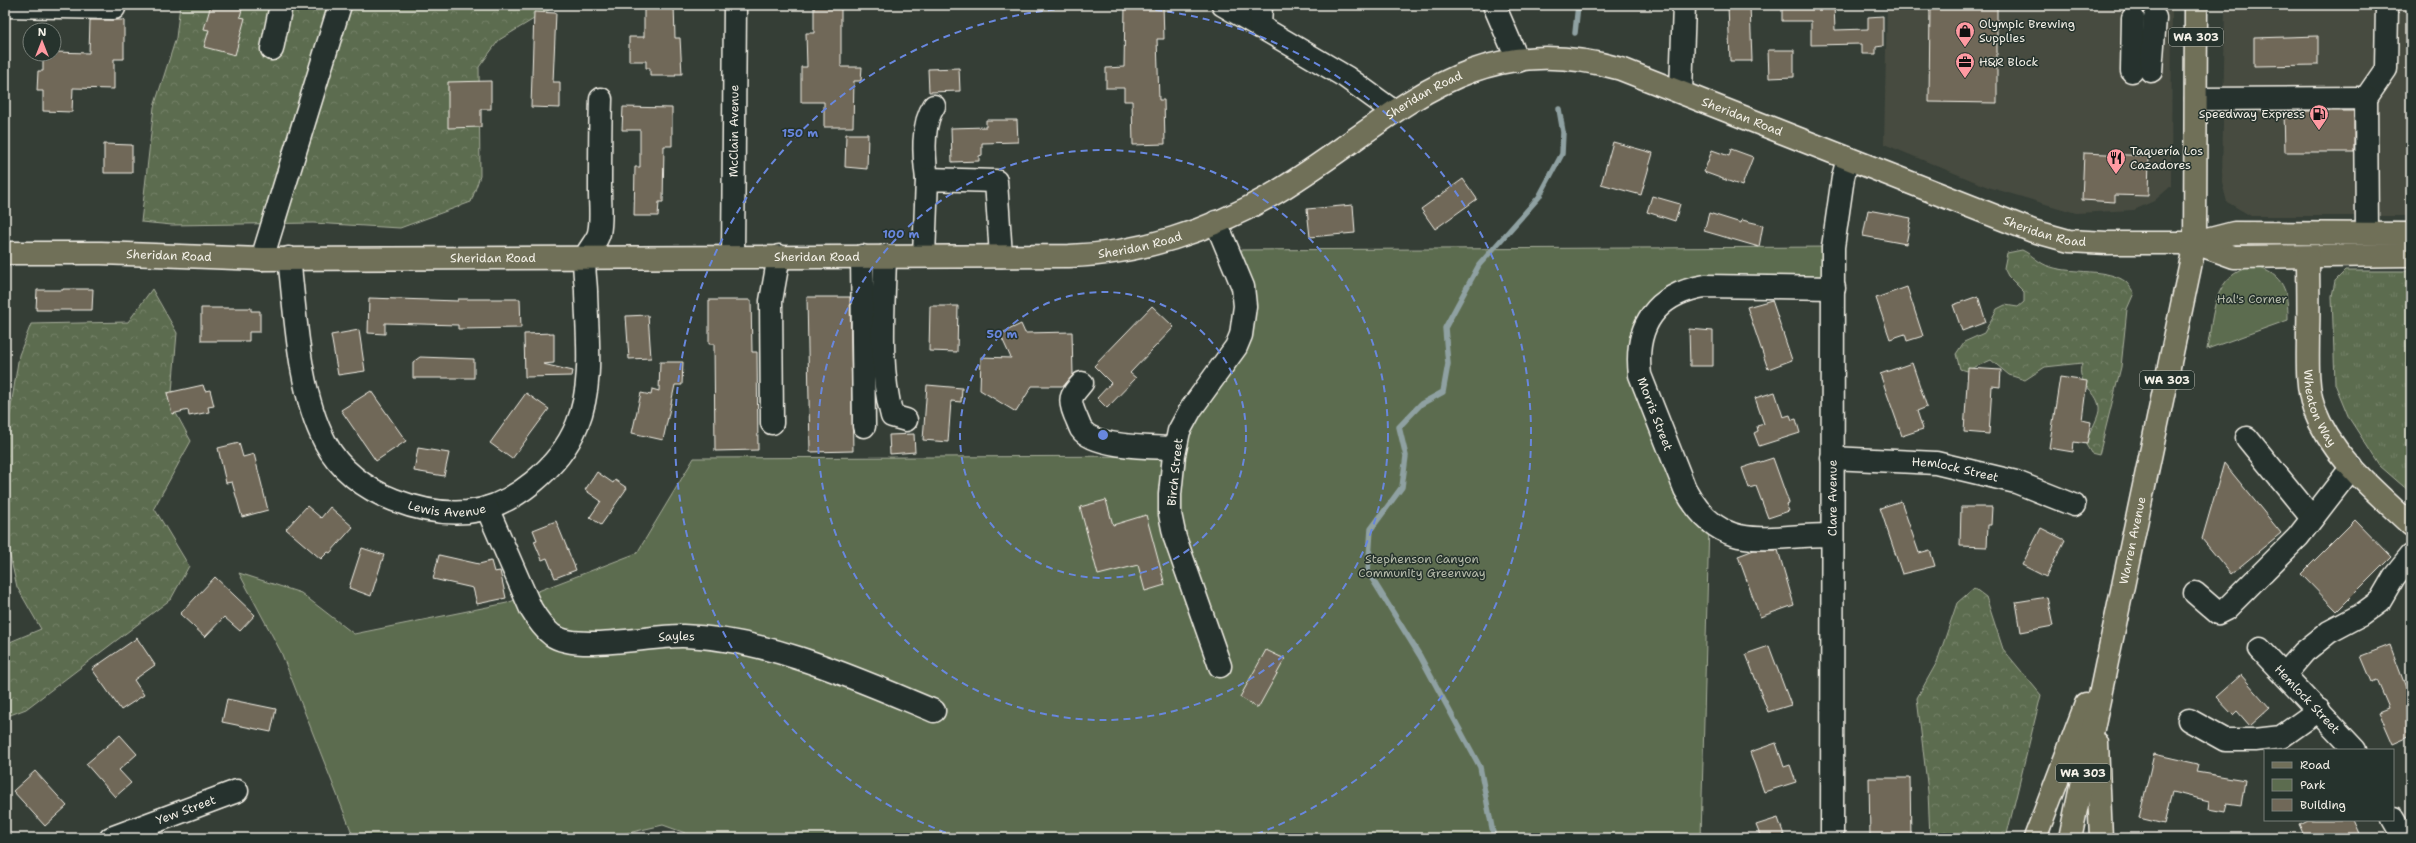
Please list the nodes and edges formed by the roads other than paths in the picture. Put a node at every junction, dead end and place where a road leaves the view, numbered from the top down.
1 (281, 5) edge
2 (338, 5) edge
3 (735, 5) edge
4 (1224, 5) edge
5 (1261, 5) edge
6 (1494, 5) edge
7 (1684, 5) edge
8 (2196, 5) edge
9 (2387, 5) edge
10 (5, 6) edge
11 (114, 8) dead end
12 (2133, 18) dead end
13 (2155, 18) dead end
14 (1260, 27) junction
15 (272, 49) dead end
16 (1518, 60) junction
17 (1681, 91) junction
18 (2366, 98) junction
19 (2196, 99) junction
20 (601, 100) dead end
21 (934, 106) dead end
22 (1393, 111) junction
23 (1848, 159) junction
24 (927, 179) junction
25 (1216, 222) junction
26 (2367, 233) junction
27 (2411, 234) edge
28 (2195, 243) junction
29 (5, 254) edge
30 (733, 256) junction
31 (780, 256) junction
32 (862, 256) junction
33 (885, 256) junction
34 (924, 256) junction
35 (1001, 256) junction
36 (2411, 256) edge
37 (2308, 257) junction
38 (289, 258) junction
39 (585, 258) junction
40 (262, 259) junction
41 (1834, 288) junction
42 (1082, 383) dead end
43 (906, 420) dead end
44 (772, 424) dead end
45 (864, 426) dead end
46 (2247, 438) dead end
47 (1175, 448) junction
48 (1832, 458) junction
49 (2352, 467) junction
50 (2074, 505) dead end
51 (486, 508) junction
52 (2312, 518) junction
53 (2411, 525) edge
54 (1832, 535) junction
55 (2411, 556) edge
56 (2195, 593) dead end
57 (2114, 630) junction
58 (2260, 649) dead end
59 (1220, 666) dead end
60 (2285, 674) junction
61 (2096, 709) junction
62 (2319, 710) junction
63 (934, 711) dead end
64 (2189, 720) dead end
65 (2354, 749) edge
66 (237, 791) dead end
67 (2394, 821) edge
68 (112, 838) edge
69 (1832, 838) edge
70 (2035, 838) edge
71 (2070, 838) edge
72 (2101, 838) edge
73 (2404, 838) edge

1 - 15 street
2 - 40 street
3 - 30 street, McClain Avenue
4 - 14 street
5 - 14 street
6 - 16 street
7 - 17 street
8 - 19 main road, WA 303
9 - 18 street
10 - 11 street
12 - 13 street
14 - 22 street
16 - 17 main road, Sheridan Road
16 - 22 main road, Sheridan Road
17 - 23 main road, Sheridan Road
18 - 19 street
18 - 26 street
19 - 28 main road, WA 303
20 - 39 street
21 - 24 street
22 - 25 main road, Sheridan Road
23 - 28 main road, Sheridan Road
23 - 41 street, Clare Avenue
24 - 34 street
24 - 35 street
25 - 35 main road, Sheridan Road
25 - 47 street, Birch Street
26 - 27 main road, Sheridan Road
26 - 28 main road, Sheridan Road
28 - 37 main road, Sheridan Road
28 - 57 main road, Warren Avenue / WA 303
29 - 40 main road, Sheridan Road
30 - 31 main road, Sheridan Road
30 - 39 main road, Sheridan Road
31 - 32 main road, Sheridan Road
31 - 44 street
32 - 33 main road, Sheridan Road
32 - 45 street
33 - 34 main road, Sheridan Road
33 - 43 street
34 - 35 main road, Sheridan Road
36 - 37 main road, Sheridan Road
37 - 49 main road, Wheaton Way
38 - 39 main road, Sheridan Road
38 - 40 main road, Sheridan Road
38 - 51 street, Lewis Avenue
39 - 51 street, Lewis Avenue
41 - 48 street, Clare Avenue
41 - 54 street, Morris Street
42 - 47 street
46 - 52 street
47 - 59 street, Birch Street
48 - 50 street, Hemlock Street
48 - 54 street, Clare Avenue
49 - 52 street
49 - 53 main road, Wheaton Way
51 - 63 street, Sayles
52 - 56 street
54 - 69 street, Clare Avenue
55 - 60 street
57 - 61 main road, Warren Avenue / WA 303
57 - 70 main road
58 - 60 street, Hemlock Street
60 - 62 street, Hemlock Street
61 - 71 main road, Warren Avenue / WA 303
61 - 72 main road
62 - 64 street
62 - 65 street, Hemlock Street
66 - 68 street, Yew Street
67 - 73 street

